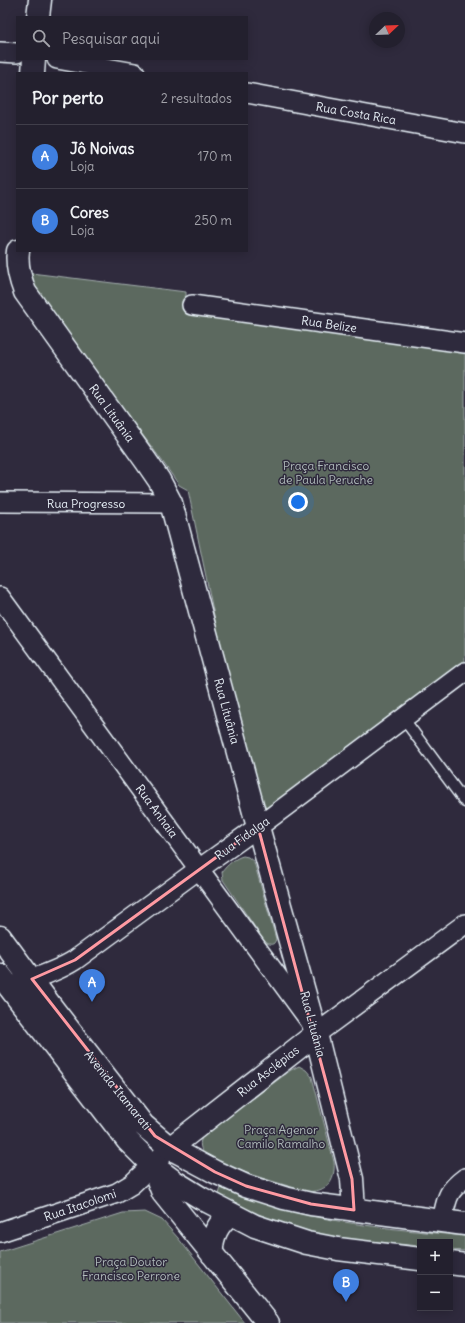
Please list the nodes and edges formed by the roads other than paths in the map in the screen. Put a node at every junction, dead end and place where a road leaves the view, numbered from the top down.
1 (40, 0) edge
2 (38, 16) edge
3 (0, 52) edge
4 (16, 53) edge
5 (34, 60) edge
6 (63, 60) edge
7 (33, 72) edge
8 (129, 72) edge
9 (248, 93) edge
10 (465, 133) edge
11 (18, 252) edge
12 (192, 305) dead end
13 (465, 342) edge
14 (0, 502) edge
15 (171, 503) junction
16 (0, 598) edge
17 (465, 672) edge
18 (403, 718) junction
19 (465, 802) edge
20 (258, 827) junction
21 (199, 869) junction
22 (465, 924) edge
23 (0, 937) edge
24 (32, 979) junction
25 (3, 984) edge
26 (315, 1029) junction
27 (170, 1148) junction
28 (152, 1165) junction
29 (465, 1178) edge
30 (354, 1210) junction
31 (231, 1214) junction
32 (442, 1221) junction
33 (465, 1224) edge
34 (0, 1232) edge
35 (212, 1254) junction
36 (417, 1259) edge
37 (453, 1263) edge
38 (465, 1265) edge
39 (268, 1323) edge

1 - 2 main road
3 - 4 street
5 - 7 main road
6 - 8 street
9 - 10 street, Rua Costa Rica
11 - 15 main road, Rua Lituânia
12 - 13 street, Rua Belize
14 - 15 street, Rua Progresso
15 - 20 main road, Rua Lituânia
16 - 21 street, Rua Anhaia
17 - 18 street, Rua Fidalga
18 - 19 lane
18 - 20 street, Rua Fidalga
20 - 21 street, Rua Fidalga
20 - 26 main road, Rua Lituânia
21 - 24 street, Rua Fidalga
21 - 26 street, Rua Anhaia
22 - 26 street, Rua Asclépias
23 - 24 main road, Avenida Itamarati
24 - 25 street, Rua Fidalga
24 - 27 main road, Avenida Itamarati
25 - 28 main road, Avenida Itamarati
26 - 27 main road, Rua Asclépias
26 - 30 main road, Rua Lituânia
27 - 28 street, Rua Asclépias
27 - 30 main road, Avenida Itamarati
28 - 31 main road, Avenida Itamarati
28 - 34 street, Rua Itacolomi
28 - 35 main road
29 - 32 street
30 - 32 main road, Avenida Itamarati
31 - 35 main road
31 - 36 main road, Avenida Itamarati
32 - 33 main road, Avenida Itamarati
35 - 39 main road
37 - 38 main road

